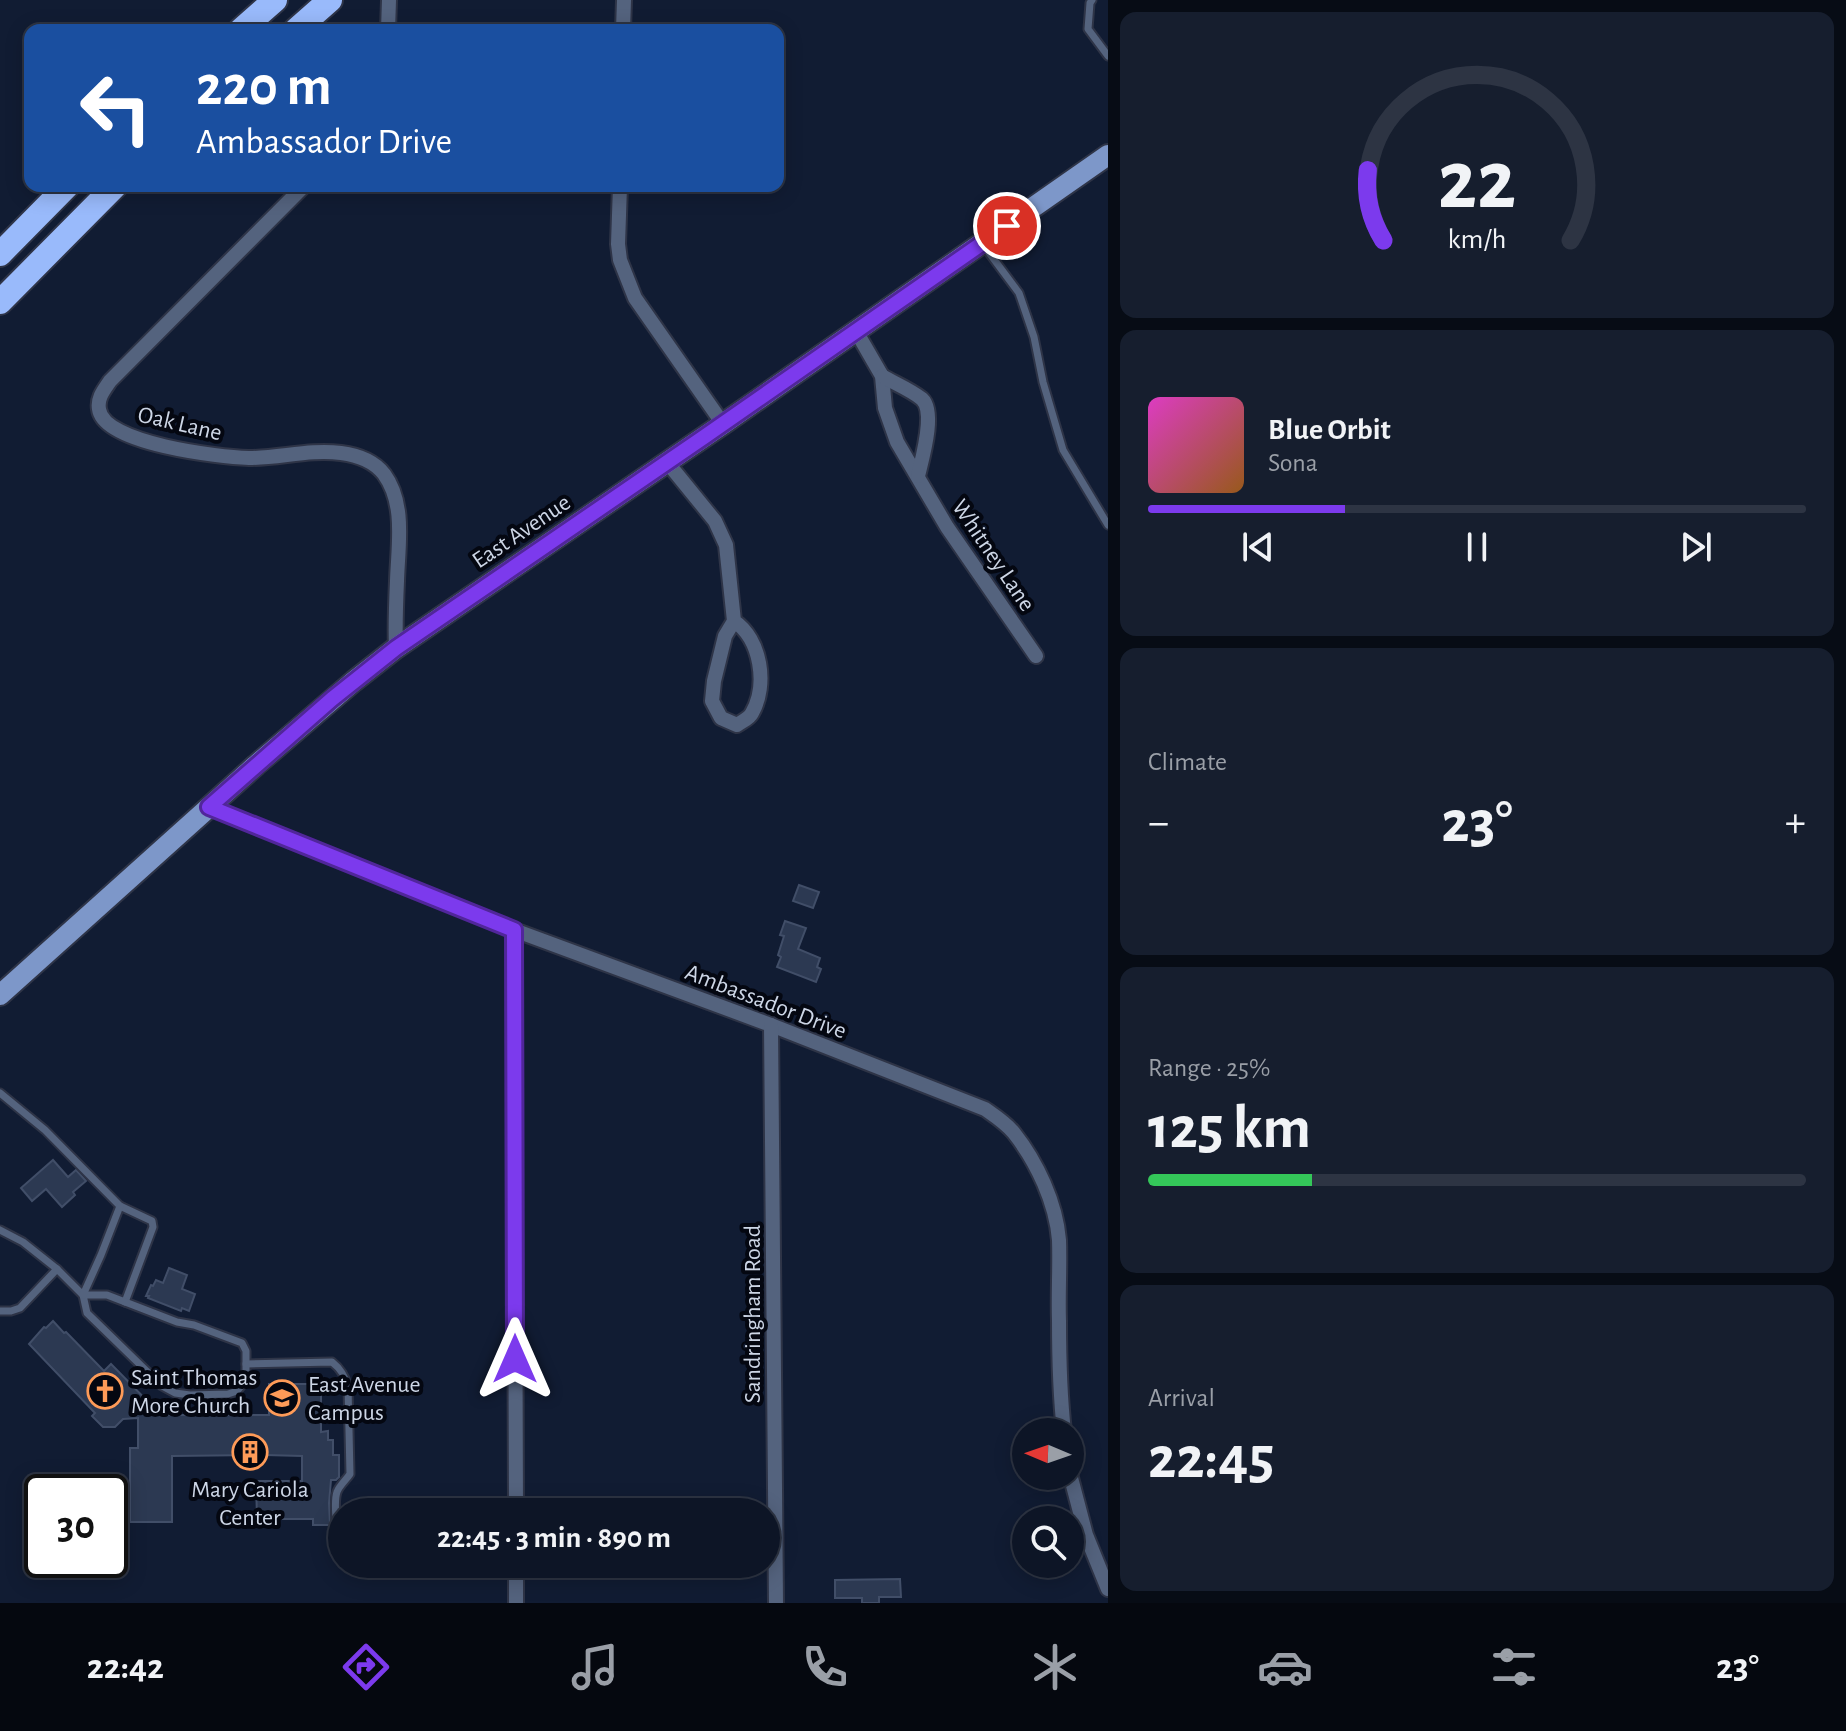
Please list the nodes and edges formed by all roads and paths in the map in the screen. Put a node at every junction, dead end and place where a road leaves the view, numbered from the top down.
1 (275, 0) edge
2 (330, 0) edge
3 (389, 0) edge
4 (624, 0) edge
5 (1092, 0) edge
6 (248, 24) edge
7 (303, 24) edge
8 (388, 24) edge
9 (623, 24) edge
10 (1108, 56) edge
11 (1108, 155) edge
12 (61, 192) edge
13 (109, 192) edge
14 (298, 192) edge
15 (620, 192) edge
16 (982, 243) junction
17 (0, 254) edge
18 (0, 302) edge
19 (856, 331) junction
20 (882, 376) junction
21 (723, 424) junction
22 (667, 462) junction
23 (918, 476) junction
24 (1108, 525) edge
25 (734, 621) junction
26 (396, 648) junction
27 (1036, 656) dead end
28 (209, 807) junction
29 (514, 930) junction
30 (0, 995) edge
31 (771, 1025) junction
32 (0, 1093) edge
33 (120, 1206) junction
34 (0, 1230) edge
35 (57, 1269) junction
36 (83, 1295) junction
37 (125, 1302) junction
38 (0, 1311) edge
39 (246, 1364) junction
40 (1063, 1418) edge
41 (1074, 1490) edge
42 (337, 1498) edge
43 (516, 1498) edge
44 (516, 1578) edge
45 (1108, 1589) edge
46 (516, 1603) edge
47 (776, 1603) edge

1 - 6 highway
2 - 7 highway
3 - 8 street
4 - 9 street
5 - 10 lane
11 - 16 main road, East Avenue
12 - 17 highway
13 - 18 highway
14 - 26 street, Oak Lane
15 - 21 street
16 - 19 main road, East Avenue
16 - 24 lane
19 - 20 street, Whitney Lane
19 - 21 main road, East Avenue
20 - 23 street, Whitney Lane
20 - 23 street
21 - 22 main road, East Avenue
22 - 25 street
22 - 26 main road, East Avenue
23 - 27 street, Whitney Lane
25 - 25 street
26 - 28 main road, East Avenue
28 - 29 street, Ambassador Drive
28 - 30 main road, East Avenue
29 - 31 street, Ambassador Drive
29 - 43 street
31 - 40 street, Ambassador Drive
31 - 47 street, Sandringham Road
32 - 33 lane
33 - 36 lane
33 - 37 lane
34 - 35 lane
35 - 36 lane
35 - 38 lane
36 - 37 lane
36 - 39 lane
37 - 39 lane
39 - 42 lane
41 - 45 street
44 - 46 street

